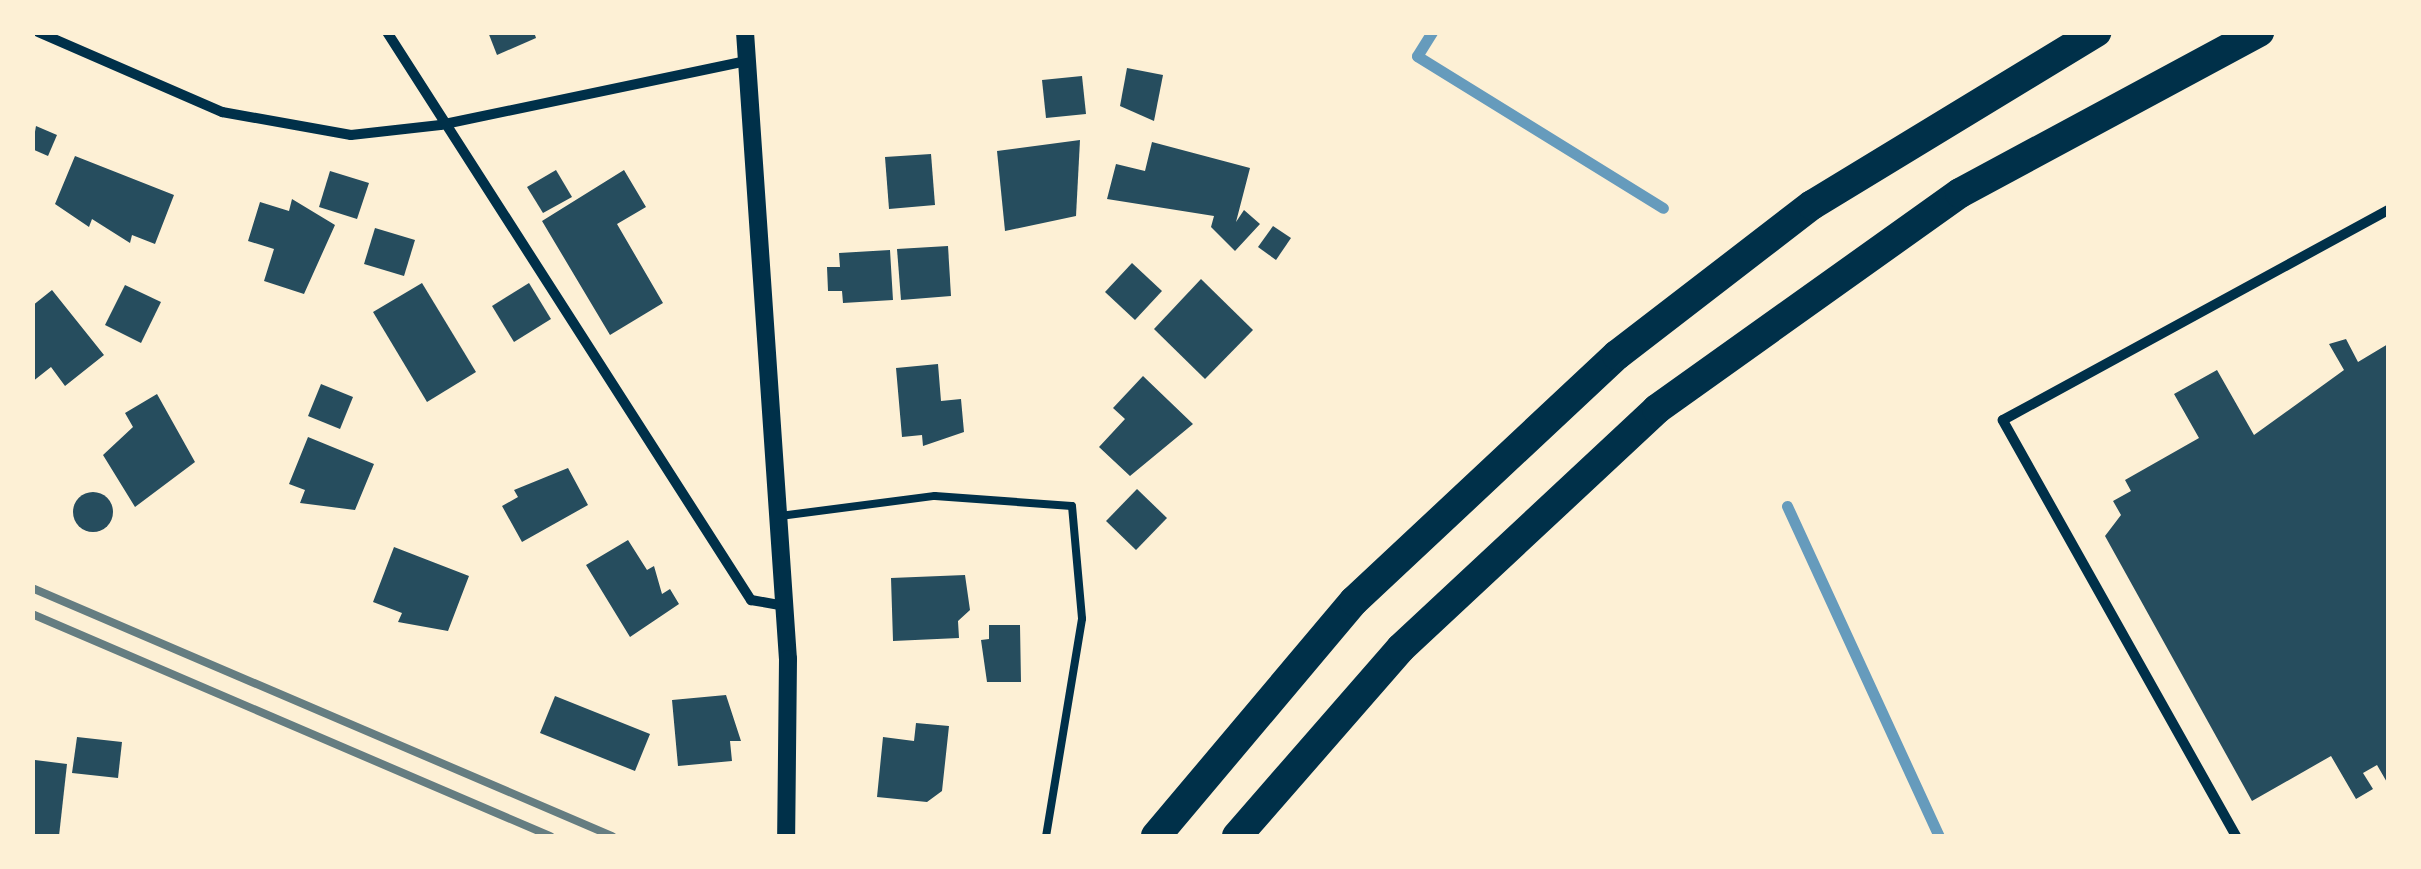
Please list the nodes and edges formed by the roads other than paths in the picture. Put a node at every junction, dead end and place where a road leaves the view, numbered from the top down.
1 (38, 32) edge
2 (388, 32) edge
3 (744, 32) edge
4 (2096, 32) edge
5 (2259, 32) edge
6 (746, 61) junction
7 (440, 125) junction
8 (2388, 210) edge
9 (780, 516) junction
10 (785, 606) junction
11 (786, 836) edge
12 (1046, 836) edge
13 (1156, 836) edge
14 (1237, 836) edge
15 (2236, 836) edge

1 - 7 street
2 - 7 street
3 - 6 street
4 - 13 highway
5 - 14 highway
6 - 7 street
6 - 9 street
7 - 10 street
8 - 15 street
9 - 10 street
9 - 12 lane
10 - 11 street

